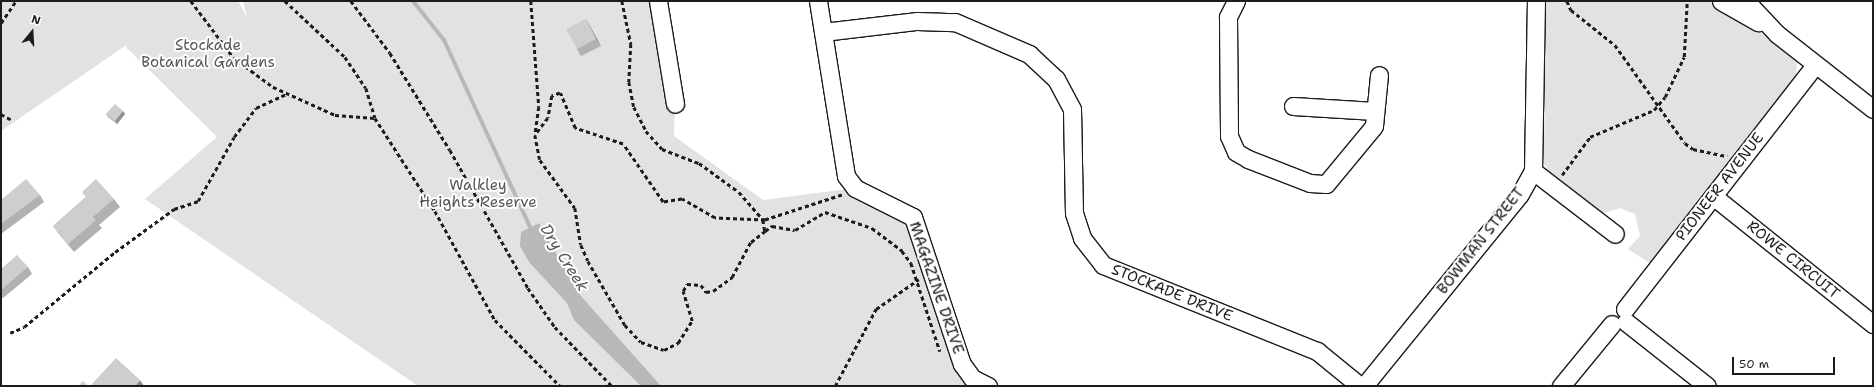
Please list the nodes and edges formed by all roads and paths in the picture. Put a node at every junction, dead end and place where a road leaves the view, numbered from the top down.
1 (16, 1) edge
2 (192, 1) edge
3 (285, 1) edge
4 (351, 1) edge
5 (531, 1) edge
6 (622, 1) edge
7 (658, 1) edge
8 (818, 1) edge
9 (1236, 1) edge
10 (1536, 1) edge
11 (1567, 1) edge
12 (1687, 1) edge
13 (1721, 1) edge
14 (1728, 1) edge
15 (1746, 1) edge
16 (1, 23) edge
17 (823, 32) junction
18 (1777, 34) junction
19 (1815, 65) junction
20 (1379, 75) dead end
21 (286, 94) junction
22 (675, 104) dead end
23 (1659, 105) junction
24 (1293, 106) dead end
25 (1873, 109) edge
26 (1375, 111) junction
27 (1, 114) edge
28 (375, 118) junction
29 (12, 120) dead end
30 (535, 135) junction
31 (1741, 160) junction
32 (1533, 171) junction
33 (1553, 186) junction
34 (847, 196) dead end
35 (1713, 196) junction
36 (764, 220) junction
37 (765, 231) junction
38 (1615, 234) dead end
39 (920, 275) dead end
40 (915, 283) junction
41 (1621, 318) junction
42 (1873, 324) edge
43 (10, 333) dead end
44 (942, 356) dead end
45 (560, 386) edge
46 (612, 386) edge
47 (835, 386) edge
48 (988, 386) edge
49 (1360, 386) edge
50 (1364, 386) edge
51 (1561, 386) edge
52 (1707, 386) edge

1 - 16 path
2 - 21 path
3 - 28 path
4 - 46 path
5 - 30 path
6 - 36 path
7 - 22 street
8 - 17 street, MAGAZINE DRIVE
9 - 26 street
10 - 32 street, BOWMAN STREET
11 - 23 path
12 - 23 path
13 - 14 street
13 - 18 street
15 - 18 street
17 - 48 street, MAGAZINE DRIVE
17 - 49 street, STOCKADE DRIVE
18 - 19 street
19 - 25 street
19 - 31 street, PIONEER AVENUE
20 - 26 street
21 - 28 path
21 - 43 path
23 - 31 path
23 - 33 path
24 - 26 street
27 - 29 path
28 - 45 path
30 - 36 path
30 - 37 path
31 - 35 street, PIONEER AVENUE
32 - 33 street
32 - 50 street, BOWMAN STREET
33 - 38 street
34 - 36 path
35 - 41 street, PIONEER AVENUE
35 - 42 street, ROWE CIRCUIT
36 - 37 path
37 - 40 path
39 - 40 path
40 - 44 path
40 - 47 path
41 - 51 street, PIONEER AVENUE
41 - 52 street

